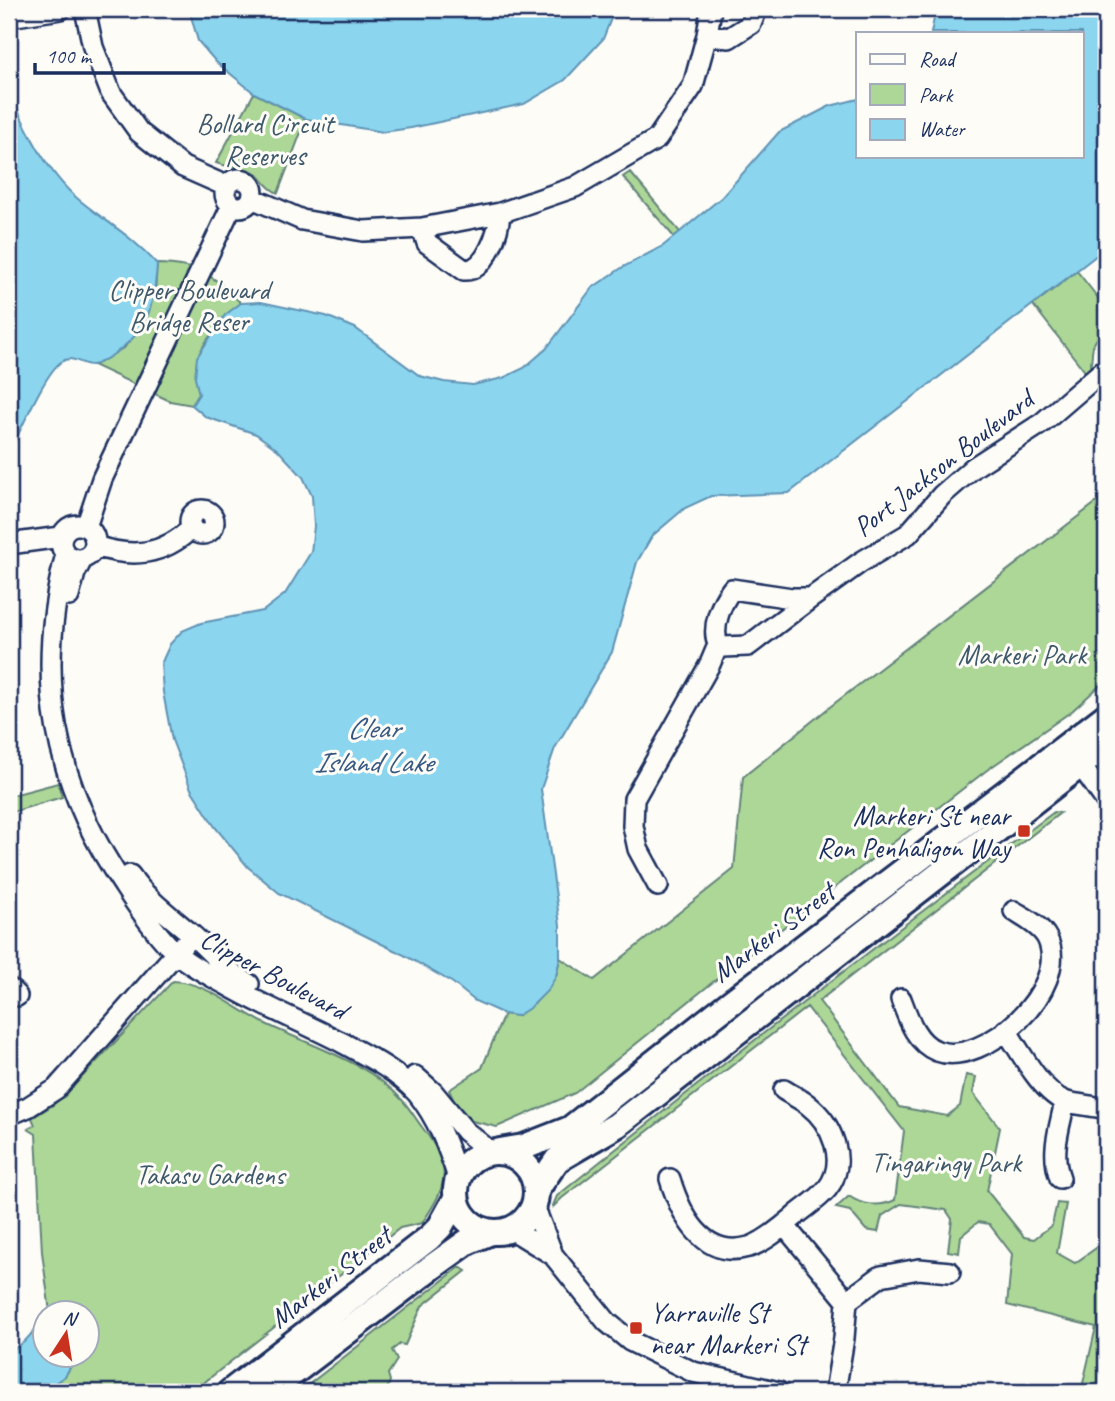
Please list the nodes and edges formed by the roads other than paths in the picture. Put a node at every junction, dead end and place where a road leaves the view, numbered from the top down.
1 (61, 9) edge
2 (85, 9) edge
3 (711, 9) edge
4 (757, 9) edge
5 (9, 17) edge
6 (707, 35) junction
7 (226, 186) junction
8 (252, 198) junction
9 (232, 205) junction
10 (500, 213) junction
11 (422, 228) junction
12 (1106, 355) edge
13 (1106, 366) edge
14 (86, 527) junction
15 (192, 528) dead end
16 (9, 544) edge
17 (76, 549) junction
18 (811, 598) junction
19 (718, 645) junction
20 (1106, 716) edge
21 (1106, 745) edge
22 (1074, 756) junction
23 (1106, 801) edge
24 (658, 886) dead end
25 (1014, 911) dead end
26 (192, 935) junction
27 (176, 953) junction
28 (901, 999) dead end
29 (1006, 1030) junction
30 (784, 1090) dead end
31 (1065, 1101) junction
32 (1106, 1109) edge
33 (9, 1115) edge
34 (495, 1152) junction
35 (670, 1178) dead end
36 (1059, 1178) dead end
37 (457, 1188) junction
38 (536, 1198) junction
39 (784, 1226) junction
40 (501, 1231) junction
41 (554, 1255) junction
42 (950, 1272) dead end
43 (847, 1301) junction
44 (706, 1384) edge
45 (230, 1392) edge
46 (268, 1392) edge
47 (779, 1392) edge
48 (835, 1392) edge

1 - 5 street
2 - 7 street
3 - 6 street
4 - 6 street
6 - 10 street
7 - 8 street
7 - 9 street
8 - 9 street
8 - 11 street
9 - 14 street
10 - 11 street
10 - 11 street
12 - 13 street
13 - 18 street, Port Jackson Boulevard
14 - 17 street
14 - 17 street
15 - 17 street
16 - 17 street
17 - 26 street, Clipper Boulevard
17 - 27 street, Clipper Boulevard
18 - 19 street, Port Jackson Boulevard
18 - 19 street
19 - 24 street
20 - 22 main road, Markeri Street
21 - 22 main road, Markeri Street
22 - 23 street
22 - 34 main road, Markeri Street
22 - 38 main road, Markeri Street
25 - 29 street
26 - 27 street
26 - 34 street, Clipper Boulevard
27 - 33 street
27 - 37 street, Clipper Boulevard
28 - 29 street
29 - 31 street
30 - 39 street
31 - 32 street
31 - 36 street
34 - 37 main road
34 - 38 main road
35 - 39 street
37 - 40 main road
37 - 45 main road, Markeri Street
38 - 40 main road
38 - 41 street
39 - 43 street
40 - 41 street
40 - 46 main road, Markeri Street
41 - 44 street
42 - 43 street
43 - 48 street
44 - 47 street

